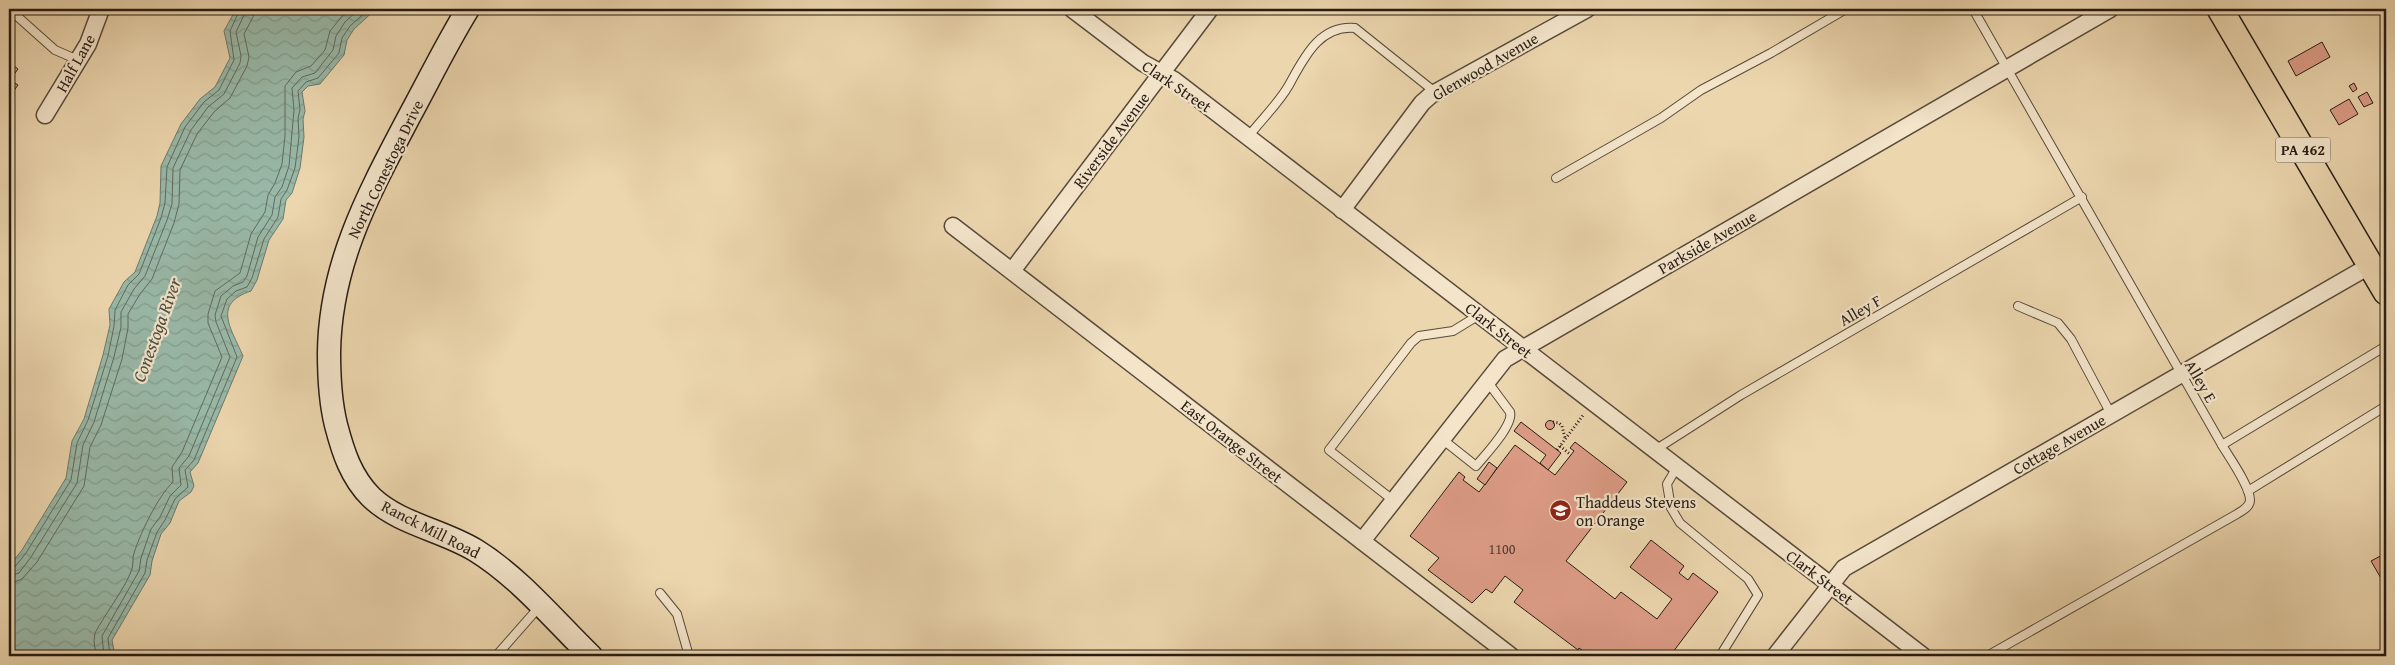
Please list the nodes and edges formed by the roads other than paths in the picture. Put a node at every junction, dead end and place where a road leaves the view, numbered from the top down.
1 (9, 9) edge
2 (101, 9) edge
3 (468, 9) edge
4 (1072, 9) edge
5 (1210, 9) edge
6 (1587, 9) edge
7 (1846, 9) edge
8 (1973, 9) edge
9 (2110, 9) edge
10 (2220, 9) edge
11 (78, 60) junction
12 (2007, 68) junction
13 (1161, 73) junction
14 (1435, 92) junction
15 (45, 115) dead end
16 (1248, 137) junction
17 (1556, 178) dead end
18 (2082, 197) junction
19 (1342, 210) junction
20 (953, 226) dead end
21 (2371, 265) junction
22 (1012, 271) junction
23 (2386, 292) edge
24 (2018, 306) dead end
25 (1479, 315) junction
26 (2386, 346) edge
27 (1523, 349) junction
28 (2181, 374) junction
29 (1487, 382) junction
30 (330, 399) joint
31 (2386, 406) edge
32 (2111, 414) junction
33 (1442, 439) junction
34 (2222, 445) junction
35 (1655, 450) junction
36 (1677, 467) junction
37 (2248, 491) junction
38 (1394, 501) junction
39 (1362, 540) junction
40 (1830, 584) junction
41 (660, 593) dead end
42 (540, 606) junction
43 (496, 656) edge
44 (591, 656) edge
45 (689, 656) edge
46 (1511, 656) edge
47 (1720, 656) edge
48 (1775, 656) edge
49 (1924, 656) edge
50 (1987, 656) edge

1 - 11 lane
2 - 11 street, Half Lane
3 - 30 street, North Conestoga Drive
4 - 13 street, Clark Street
5 - 13 street, Riverside Avenue
6 - 14 street, Glenwood Avenue
7 - 17 lane
8 - 12 lane, Alley E
9 - 12 street, Parkside Avenue
10 - 21 main road, PA 462
11 - 15 street, Half Lane
12 - 18 lane, Alley E
12 - 27 street, Parkside Avenue
13 - 16 street, Clark Street
13 - 22 street, Riverside Avenue
14 - 16 lane
14 - 19 street, Glenwood Avenue
16 - 19 street, Clark Street
18 - 28 lane, Alley E
18 - 35 lane, Alley F
19 - 25 street, Clark Street
20 - 22 street, East Orange Street
21 - 23 main road, PA 462
21 - 28 street, Cottage Avenue
22 - 39 street, East Orange Street
24 - 32 lane
25 - 27 street, Clark Street
25 - 38 lane
26 - 34 lane
27 - 29 street, Parkside Avenue
27 - 35 street, Clark Street
28 - 32 street, Cottage Avenue
28 - 34 lane, Alley E
29 - 33 street, Parkside Avenue
29 - 33 lane
30 - 42 street, Ranck Mill Road
31 - 37 lane
32 - 40 street, Cottage Avenue
33 - 38 street, Parkside Avenue
34 - 37 lane, Alley E
35 - 36 street, Clark Street
36 - 40 street, Clark Street
36 - 47 lane
37 - 50 lane
38 - 39 street, Parkside Avenue
39 - 46 street, East Orange Street
40 - 48 street, Cottage Avenue
40 - 49 street, Clark Street
41 - 45 lane
42 - 43 lane
42 - 44 street, Ranck Mill Road

